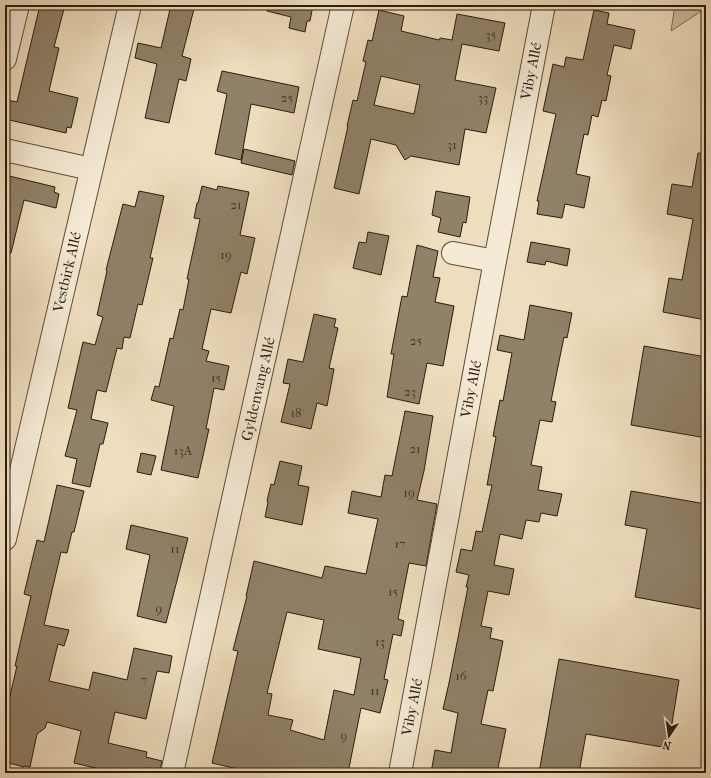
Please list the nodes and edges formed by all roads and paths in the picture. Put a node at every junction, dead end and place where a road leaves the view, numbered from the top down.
1 (18, 5) edge
2 (130, 5) edge
3 (343, 5) edge
4 (544, 5) edge
5 (5, 59) edge
6 (5, 150) edge
7 (91, 169) junction
8 (452, 253) dead end
9 (495, 261) junction
10 (5, 539) edge
11 (172, 773) edge
12 (400, 773) edge

1 - 5 street
2 - 7 street, Vestbirk Allé
3 - 11 street, Gyldenvang Allé
4 - 9 street, Viby Allé
6 - 7 street
7 - 10 street, Vestbirk Allé
8 - 9 street
9 - 12 street, Viby Allé

